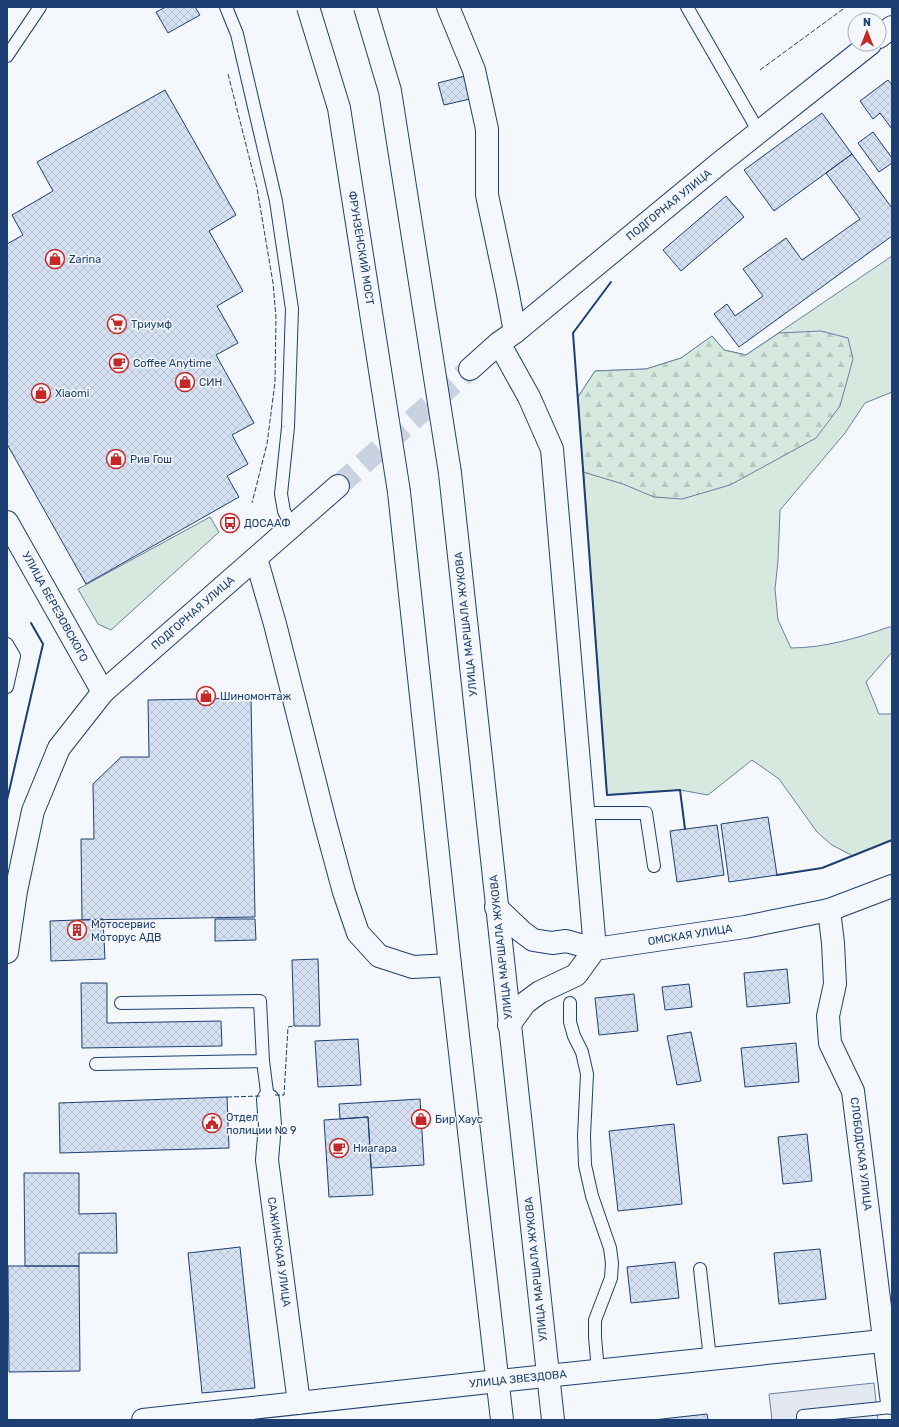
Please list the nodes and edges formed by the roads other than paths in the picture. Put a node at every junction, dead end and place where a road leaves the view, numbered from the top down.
1 (226, 7) edge
2 (308, 7) edge
3 (365, 7) edge
4 (448, 7) edge
5 (687, 7) edge
6 (38, 8) edge
7 (860, 52) edge
8 (7, 56) edge
9 (759, 132) junction
10 (507, 338) junction
11 (470, 369) tunnel mouth
12 (338, 486) tunnel mouth
13 (7, 522) edge
14 (292, 527) junction
15 (256, 558) junction
16 (7, 644) edge
17 (7, 688) edge
18 (103, 692) junction
19 (583, 813) junction
20 (654, 866) dead end
21 (892, 886) edge
22 (11, 890) edge
23 (496, 907) junction
24 (829, 910) junction
25 (595, 950) junction
26 (7, 952) edge
27 (450, 965) junction
28 (121, 1003) dead end
29 (570, 1003) dead end
30 (509, 1025) junction
31 (263, 1061) junction
32 (96, 1064) dead end
33 (268, 1100) joint
34 (700, 1269) dead end
35 (888, 1340) edge
36 (710, 1359) junction
37 (598, 1371) junction
38 (548, 1376) junction
39 (498, 1381) junction
40 (300, 1403) junction
41 (892, 1403) edge
42 (892, 1407) edge
43 (144, 1420) edge
44 (502, 1420) edge
45 (553, 1420) edge
46 (803, 1420) edge

1 - 14 lane
2 - 27 street, ФРУНЗЕНСКИЙ МОСТ, bridge
3 - 23 street, УЛИЦА МАРШАЛА ЖУКОВА, bridge
4 - 10 street
5 - 9 lane
6 - 8 lane
7 - 9 street, ПОДГОРНАЯ УЛИЦА
9 - 10 street, ПОДГОРНАЯ УЛИЦА
10 - 11 street, ПОДГОРНАЯ УЛИЦА
10 - 19 street
12 - 14 street, ПОДГОРНАЯ УЛИЦА
13 - 18 street, УЛИЦА БЕРЕЗОВСКОГО
14 - 15 street, ПОДГОРНАЯ УЛИЦА
15 - 18 street, ПОДГОРНАЯ УЛИЦА
15 - 27 street
16 - 17 lane
18 - 22 street, ПОДГОРНАЯ УЛИЦА
19 - 20 lane
19 - 25 street
21 - 24 street, ОМСКАЯ УЛИЦА
22 - 26 street, ПОДГОРНАЯ УЛИЦА
23 - 25 street, ОМСКАЯ УЛИЦА
23 - 30 street, УЛИЦА МАРШАЛА ЖУКОВА
24 - 25 street, ОМСКАЯ УЛИЦА
24 - 35 street, СЛОБОДСКАЯ УЛИЦА
25 - 30 street
27 - 39 street
28 - 31 lane
29 - 37 lane
30 - 38 street, УЛИЦА МАРШАЛА ЖУКОВА
31 - 32 lane
31 - 33 lane
33 - 40 street, САЖИНСКАЯ УЛИЦА
34 - 36 lane
35 - 36 street, УЛИЦА ЗВЕЗДОВА
35 - 41 street, СЛОБОДСКАЯ УЛИЦА
36 - 37 street, УЛИЦА ЗВЕЗДОВА
37 - 38 street, УЛИЦА ЗВЕЗДОВА
38 - 39 street, УЛИЦА ЗВЕЗДОВА
38 - 45 street, УЛИЦА МАРШАЛА ЖУКОВА
39 - 40 street, УЛИЦА ЗВЕЗДОВА
39 - 44 street
40 - 43 street, УЛИЦА ЗВЕЗДОВА
42 - 46 lane

